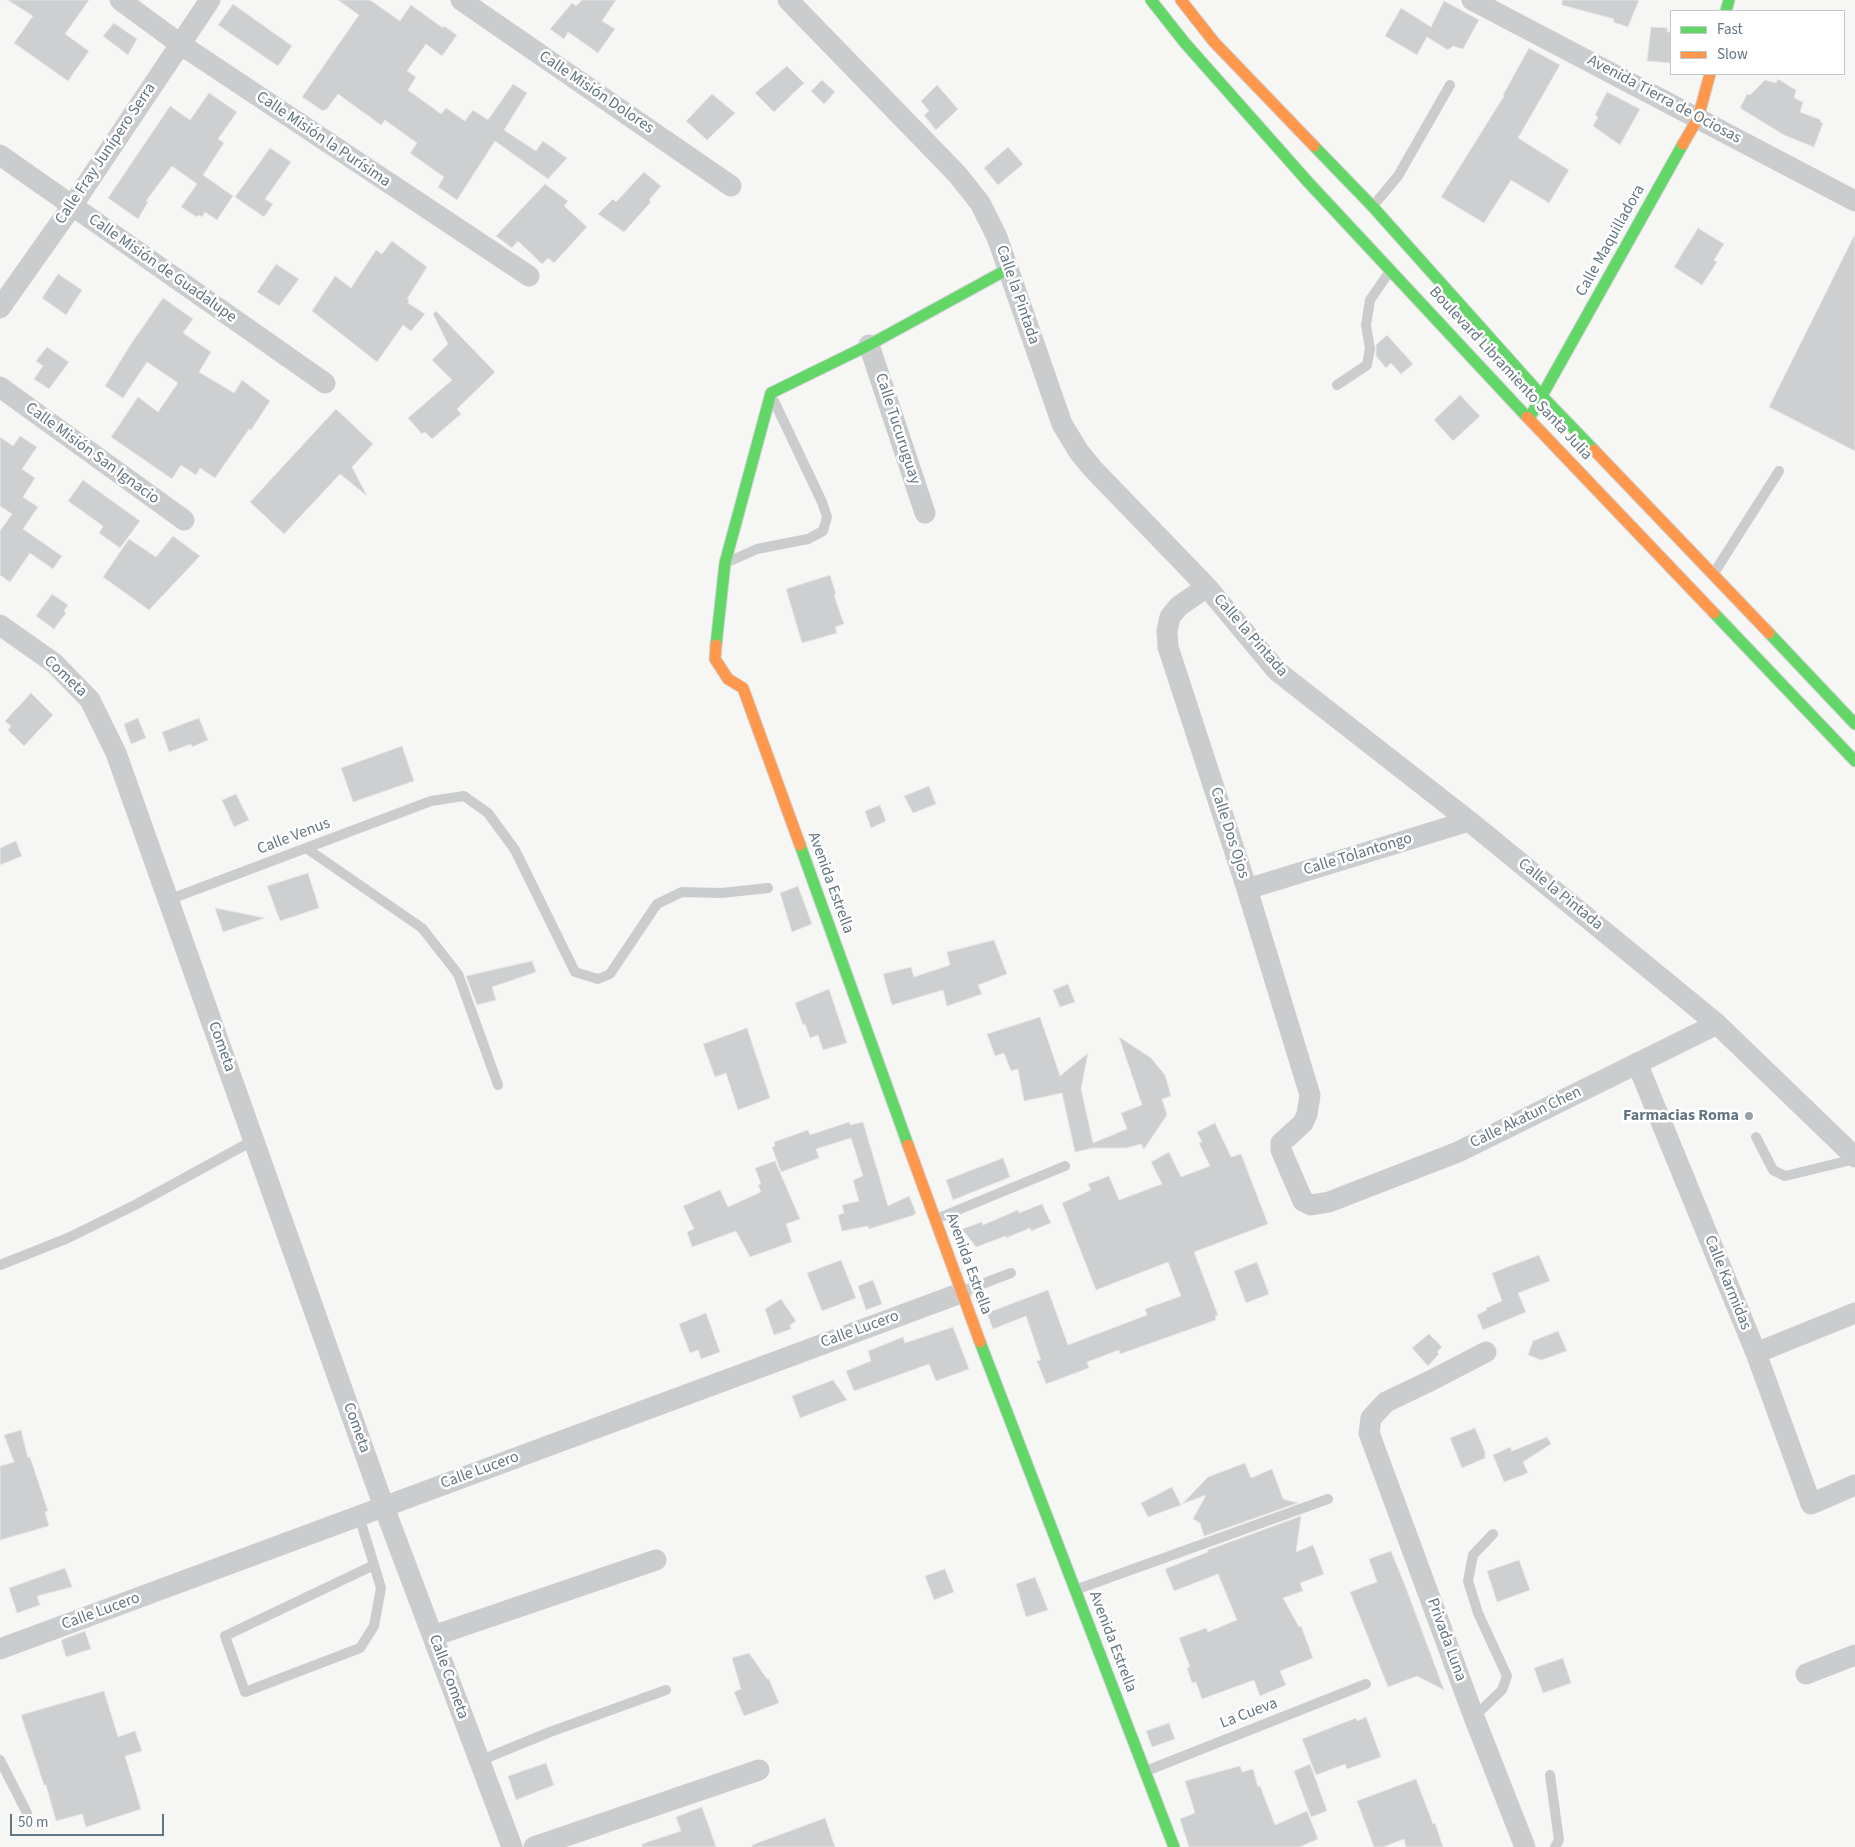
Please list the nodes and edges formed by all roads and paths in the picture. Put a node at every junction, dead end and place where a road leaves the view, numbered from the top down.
1 (120, 0) edge
2 (210, 0) edge
3 (461, 0) edge
4 (788, 0) edge
5 (1151, 0) edge
6 (1181, 0) edge
7 (1472, 0) edge
8 (180, 44) junction
9 (1710, 75) edge
10 (1450, 85) dead end
11 (1698, 118) junction
12 (0, 155) edge
13 (731, 186) dead end
14 (1855, 201) edge
15 (72, 206) junction
16 (1373, 206) junction
17 (1008, 269) junction
18 (1391, 270) junction
19 (528, 276) dead end
20 (0, 308) edge
21 (869, 345) junction
22 (325, 383) dead end
23 (1337, 385) dead end
24 (0, 387) edge
25 (771, 393) junction
26 (1542, 396) junction
27 (1529, 419) junction
28 (1779, 471) dead end
29 (925, 513) dead end
30 (184, 520) dead end
31 (725, 563) junction
32 (1713, 575) junction
33 (1207, 587) junction
34 (0, 625) edge
35 (1855, 724) edge
36 (1855, 761) edge
37 (1469, 821) junction
38 (306, 848) junction
39 (768, 888) dead end
40 (1248, 889) junction
41 (168, 900) junction
42 (1717, 1024) junction
43 (1637, 1063) junction
44 (498, 1085) dead end
45 (1756, 1137) dead end
46 (254, 1140) junction
47 (1855, 1158) edge
48 (1065, 1166) dead end
49 (1329, 1202) joint
50 (934, 1220) junction
51 (0, 1265) edge
52 (1011, 1273) dead end
53 (960, 1293) junction
54 (1855, 1314) edge
55 (1486, 1352) dead end
56 (1756, 1353) junction
57 (1855, 1485) edge
58 (1328, 1499) dead end
59 (384, 1507) junction
60 (359, 1516) junction
61 (1493, 1534) dead end
62 (656, 1560) dead end
63 (374, 1565) junction
64 (1075, 1590) junction
65 (433, 1636) junction
66 (0, 1649) edge
67 (1855, 1655) edge
68 (1806, 1674) dead end
69 (1366, 1684) dead end
70 (666, 1690) dead end
71 (1474, 1717) junction
72 (0, 1760) edge
73 (479, 1761) junction
74 (759, 1770) dead end
75 (1144, 1772) junction
76 (1550, 1775) dead end
77 (27, 1813) dead end
78 (512, 1847) edge
79 (534, 1847) edge
80 (1174, 1847) edge
81 (1525, 1847) edge
82 (1556, 1847) edge

1 - 8 street, Calle Misión la Purísima
2 - 8 street, Calle Fray Junípero Serra
3 - 13 street, Calle Misión Dolores
4 - 17 street, Calle la Pintada
5 - 18 street, Boulevard Libramiento Santa Julia
6 - 16 street, Boulevard Libramiento Santa Julia
7 - 11 street, Avenida Tierra de Ociosas
8 - 15 street, Calle Fray Junípero Serra
8 - 19 street, Calle Misión la Purísima
9 - 11 street, Calle Maquilladora
10 - 16 lane
11 - 14 street, Avenida Tierra de Ociosas
11 - 26 street, Calle Maquilladora
12 - 15 street, Calle Misión de Guadalupe
15 - 20 street, Calle Fray Junípero Serra
15 - 22 street, Calle Misión de Guadalupe
16 - 26 street, Boulevard Libramiento Santa Julia
17 - 21 street
17 - 33 street, Calle la Pintada
18 - 23 lane
18 - 27 street, Boulevard Libramiento Santa Julia
21 - 25 street
21 - 29 street, Calle Tucuruguay
24 - 30 street, Calle Misión San Ignacio
25 - 31 street
25 - 31 lane
26 - 27 street, Calle Maquilladora
26 - 32 street, Boulevard Libramiento Santa Julia
27 - 36 street, Boulevard Libramiento Santa Julia
28 - 32 lane
31 - 50 street, Avenida Estrella
32 - 35 street, Boulevard Libramiento Santa Julia
33 - 37 street, Calle la Pintada
33 - 40 street, Calle Dos Ojos
34 - 41 street, Cometa
37 - 40 street, Calle Tolantongo
37 - 42 street, Calle la Pintada
38 - 39 lane, Calle Venus
38 - 41 lane, Calle Venus
38 - 44 lane
40 - 49 street, Calle Dos Ojos
41 - 46 street, Cometa
42 - 43 street, Calle Akatun Chen
42 - 47 street, Calle la Pintada
43 - 49 street, Calle Akatun Chen
43 - 56 street, Calle Karmidas
45 - 47 lane
46 - 51 lane
46 - 59 street, Cometa
48 - 50 lane
50 - 53 street, Avenida Estrella
52 - 53 lane
53 - 59 street, Calle Lucero
53 - 64 street, Avenida Estrella
54 - 56 street
55 - 71 street, Privada Luna
56 - 57 street, Calle Karmidas
58 - 64 lane
59 - 60 street, Calle Lucero
59 - 65 street, Calle Cometa
60 - 63 lane
60 - 66 street, Calle Lucero
61 - 71 lane
62 - 65 street
63 - 63 lane
64 - 75 street, Avenida Estrella
65 - 73 street, Calle Cometa
67 - 68 street
69 - 75 lane, La Cueva
70 - 73 lane
71 - 81 street, Privada Luna
72 - 77 lane
73 - 78 street, Calle Cometa
74 - 79 street
75 - 80 street, Avenida Estrella
76 - 82 lane

